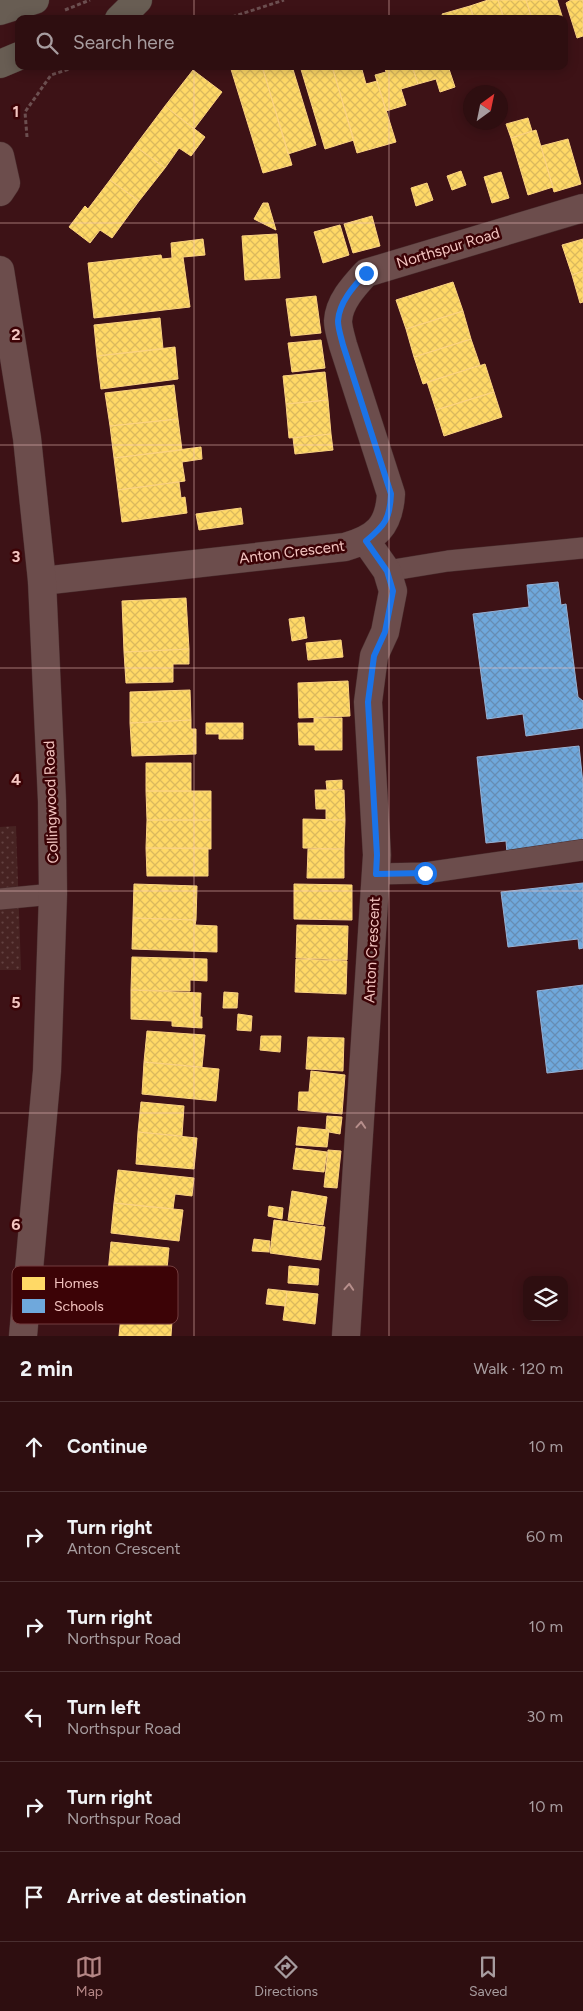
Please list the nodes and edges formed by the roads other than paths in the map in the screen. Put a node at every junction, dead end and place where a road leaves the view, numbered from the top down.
1 (35, 0) edge
2 (138, 0) edge
3 (0, 11) edge
4 (123, 15) edge
5 (15, 58) edge
6 (0, 64) edge
7 (0, 156) edge
8 (0, 192) edge
9 (583, 208) edge
10 (0, 270) edge
11 (366, 541) junction
12 (583, 548) edge
13 (387, 571) junction
14 (42, 581) junction
15 (583, 850) edge
16 (376, 874) junction
17 (53, 894) junction
18 (0, 899) edge
19 (29, 1266) edge
20 (346, 1336) edge

1 - 3 highway
2 - 4 highway
5 - 6 highway
7 - 8 street
9 - 11 street, Northspur Road
10 - 14 street, Collingwood Road
11 - 13 street, Anton Crescent
11 - 14 street, Anton Crescent
12 - 13 lane
13 - 16 street, Anton Crescent
14 - 17 street, Collingwood Road
15 - 16 lane
20 -> 16 street, Anton Crescent
17 - 18 lane
17 - 19 street, Collingwood Road

